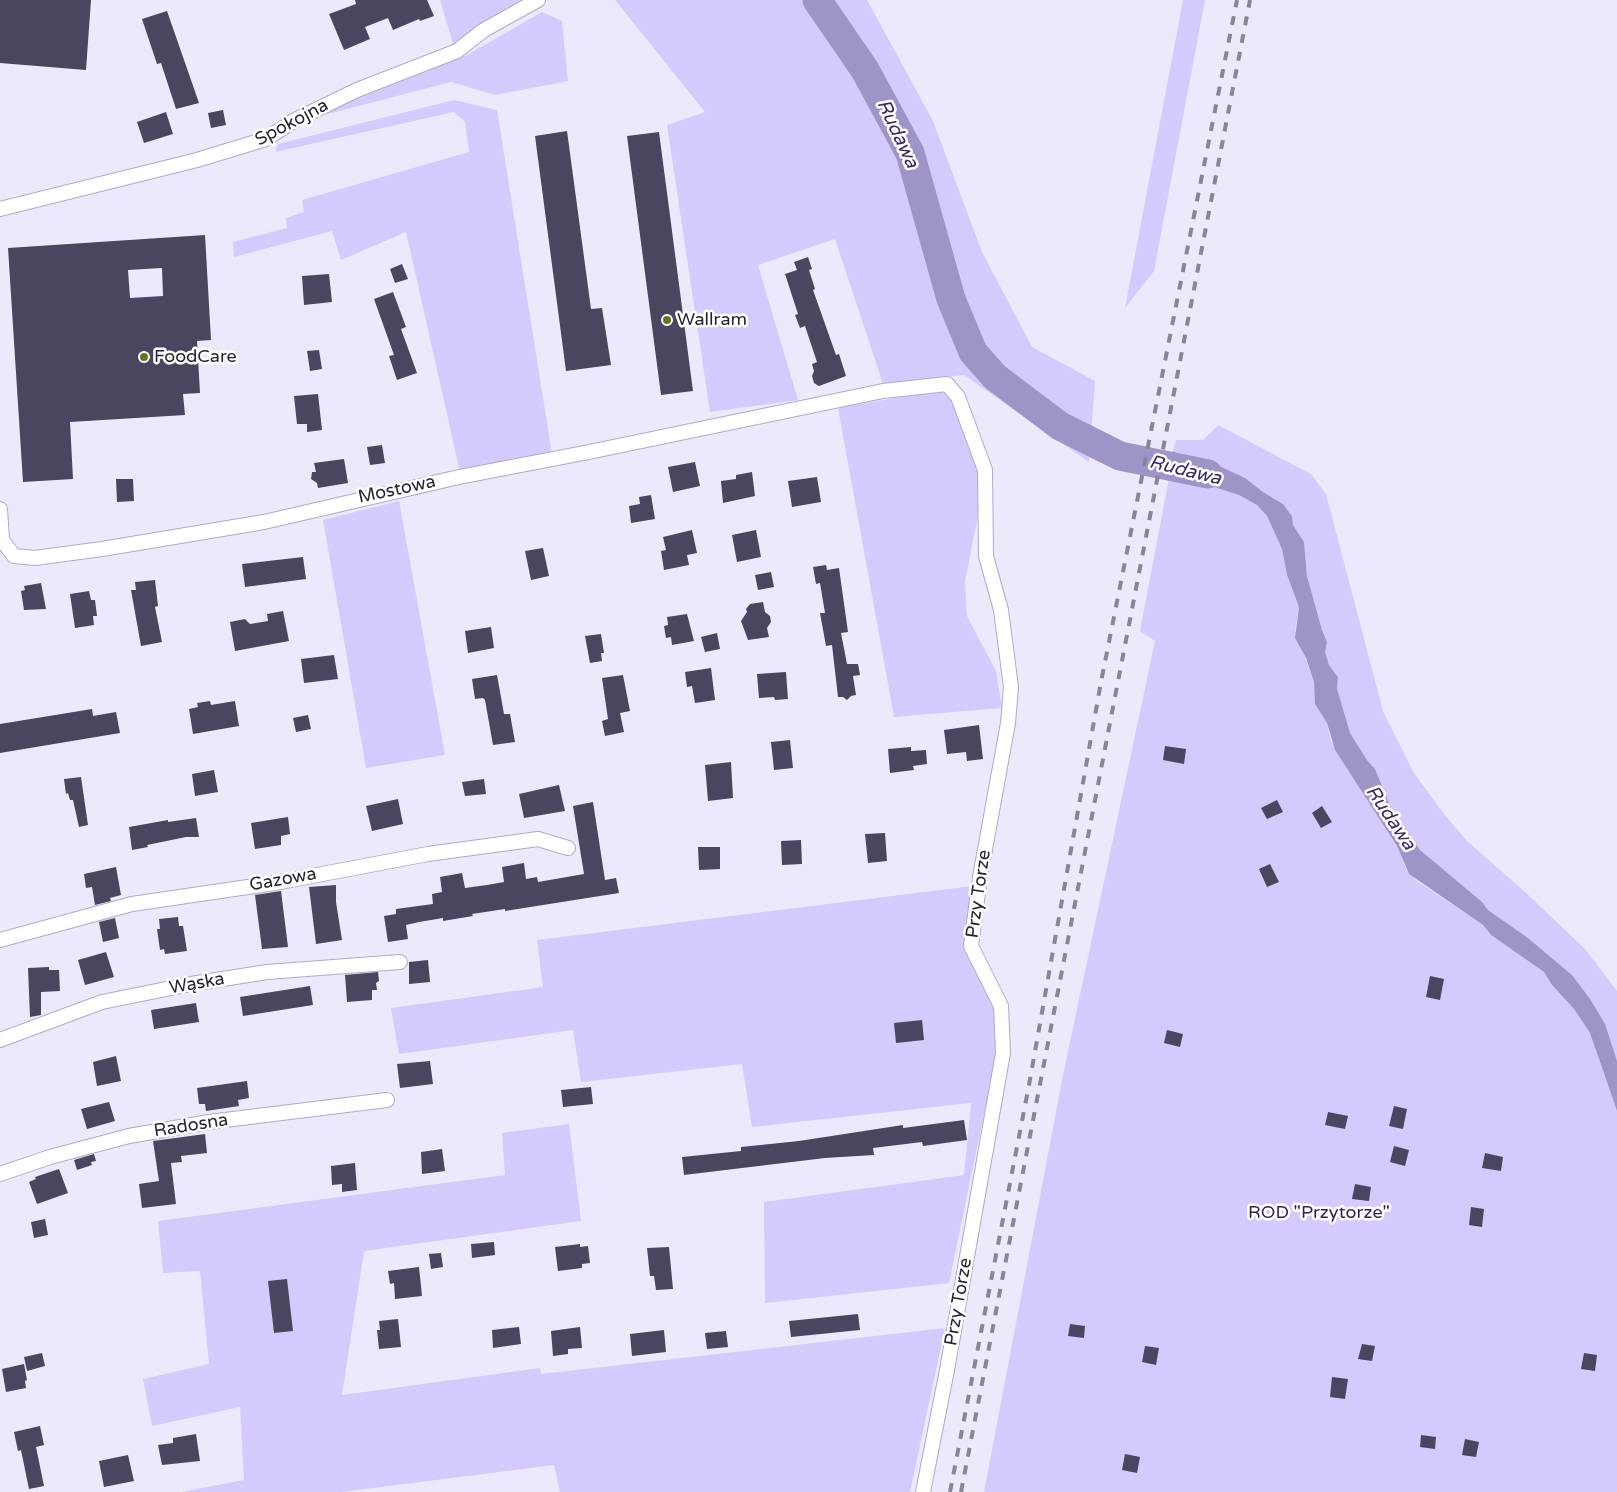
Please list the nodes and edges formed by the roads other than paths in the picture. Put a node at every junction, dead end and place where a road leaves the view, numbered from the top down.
1 (538, 0) edge
2 (0, 209) edge
3 (947, 384) joint
4 (0, 508) edge
5 (568, 848) dead end
6 (0, 940) edge
7 (400, 962) dead end
8 (0, 1040) edge
9 (387, 1100) dead end
10 (0, 1174) edge
11 (923, 1492) edge

1 - 2 street, Spokojna
3 - 4 street, Mostowa
3 - 11 street, Przy Torze
5 - 6 street, Gazowa
7 - 8 street, Wąska
9 - 10 street, Radosna

